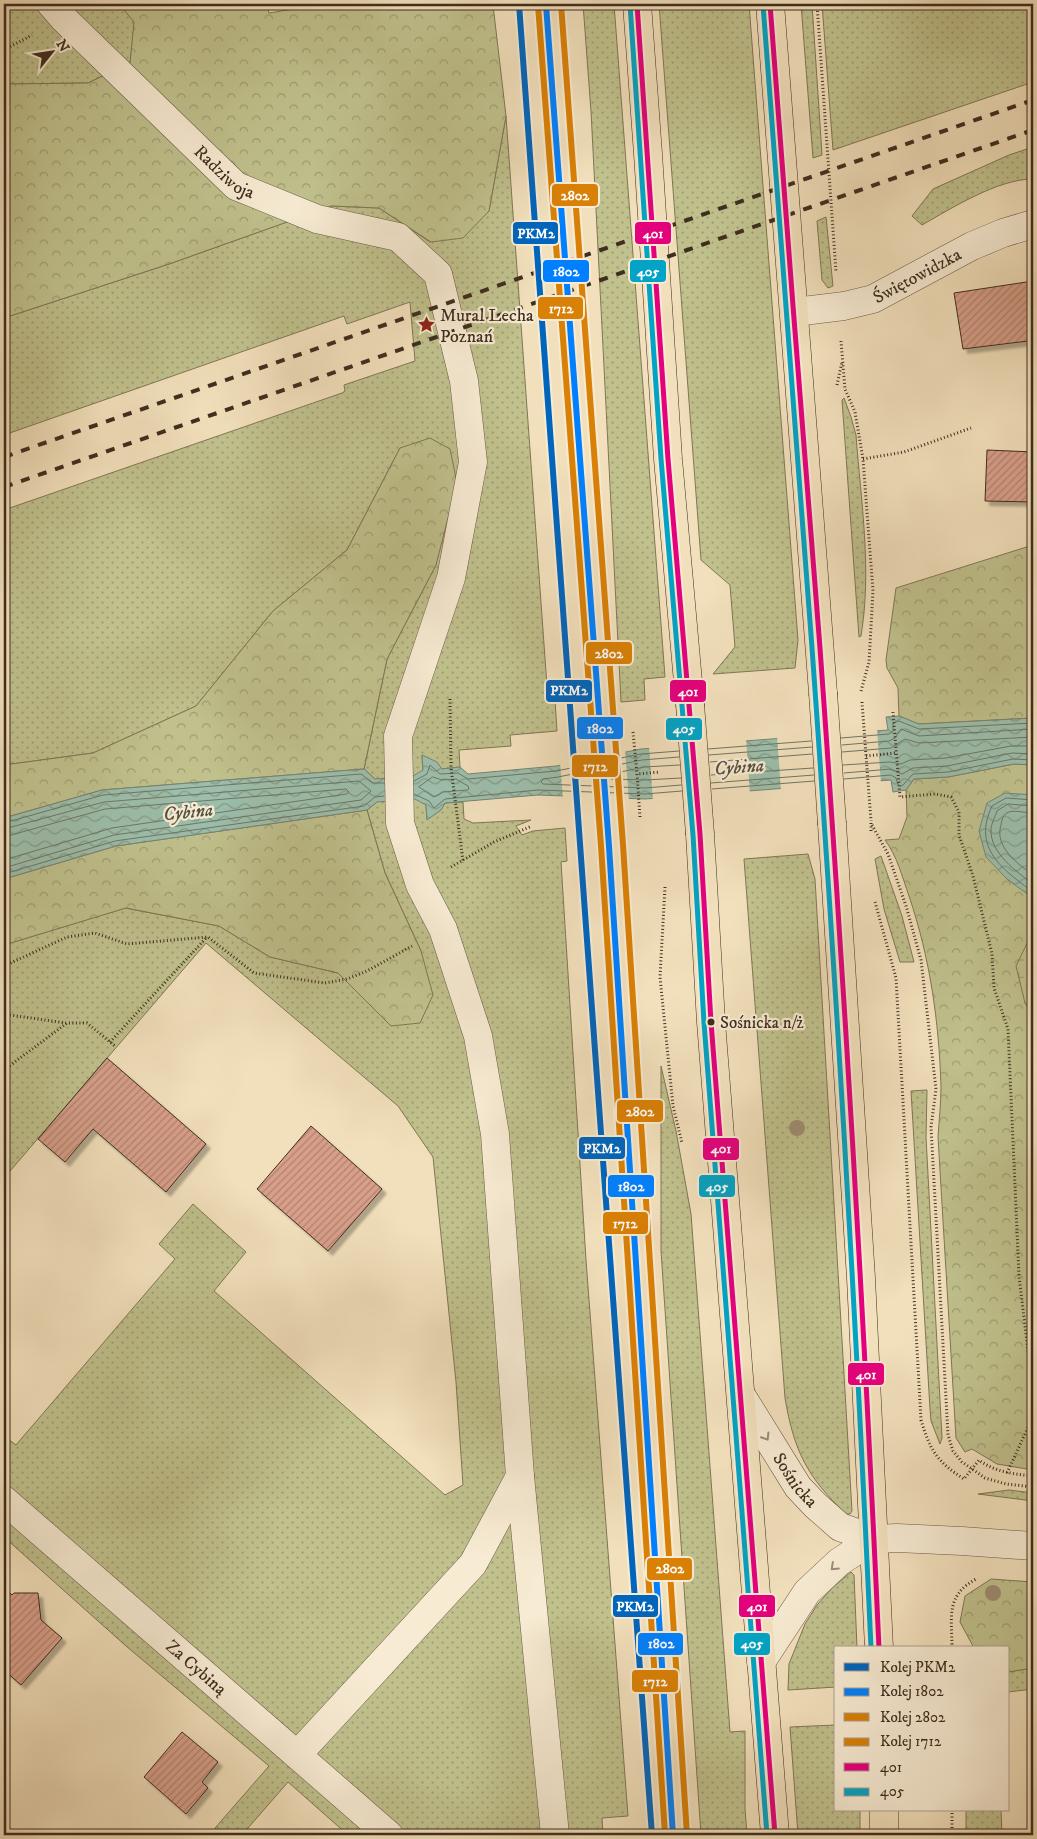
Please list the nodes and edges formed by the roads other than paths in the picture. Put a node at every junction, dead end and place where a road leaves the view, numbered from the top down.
1 (50, 4) edge
2 (637, 4) edge
3 (770, 4) edge
4 (1033, 224) edge
5 (795, 312) junction
6 (740, 1395) junction
7 (520, 1476) junction
8 (4, 1500) edge
9 (874, 1539) junction
10 (1033, 1546) edge
11 (878, 1646) edge
12 (761, 1662) junction
13 (297, 1755) junction
14 (884, 1812) edge
15 (389, 1835) edge
16 (556, 1835) edge
17 (774, 1835) edge
18 (884, 1835) edge

1 - 7 street, Radziwoja
2 - 6 main road, bridge
3 - 5 main road
4 - 5 street, Świętowidzka
5 - 9 main road, bridge
6 -> 9 street, Sośnicka
6 - 12 main road
7 - 13 street
7 - 16 street
8 - 13 street, Za Cybiną
9 - 10 street, Sośnicka
9 - 11 main road
9 -> 12 street
12 - 17 main road
13 - 15 street, Za Cybiną
14 - 18 main road

